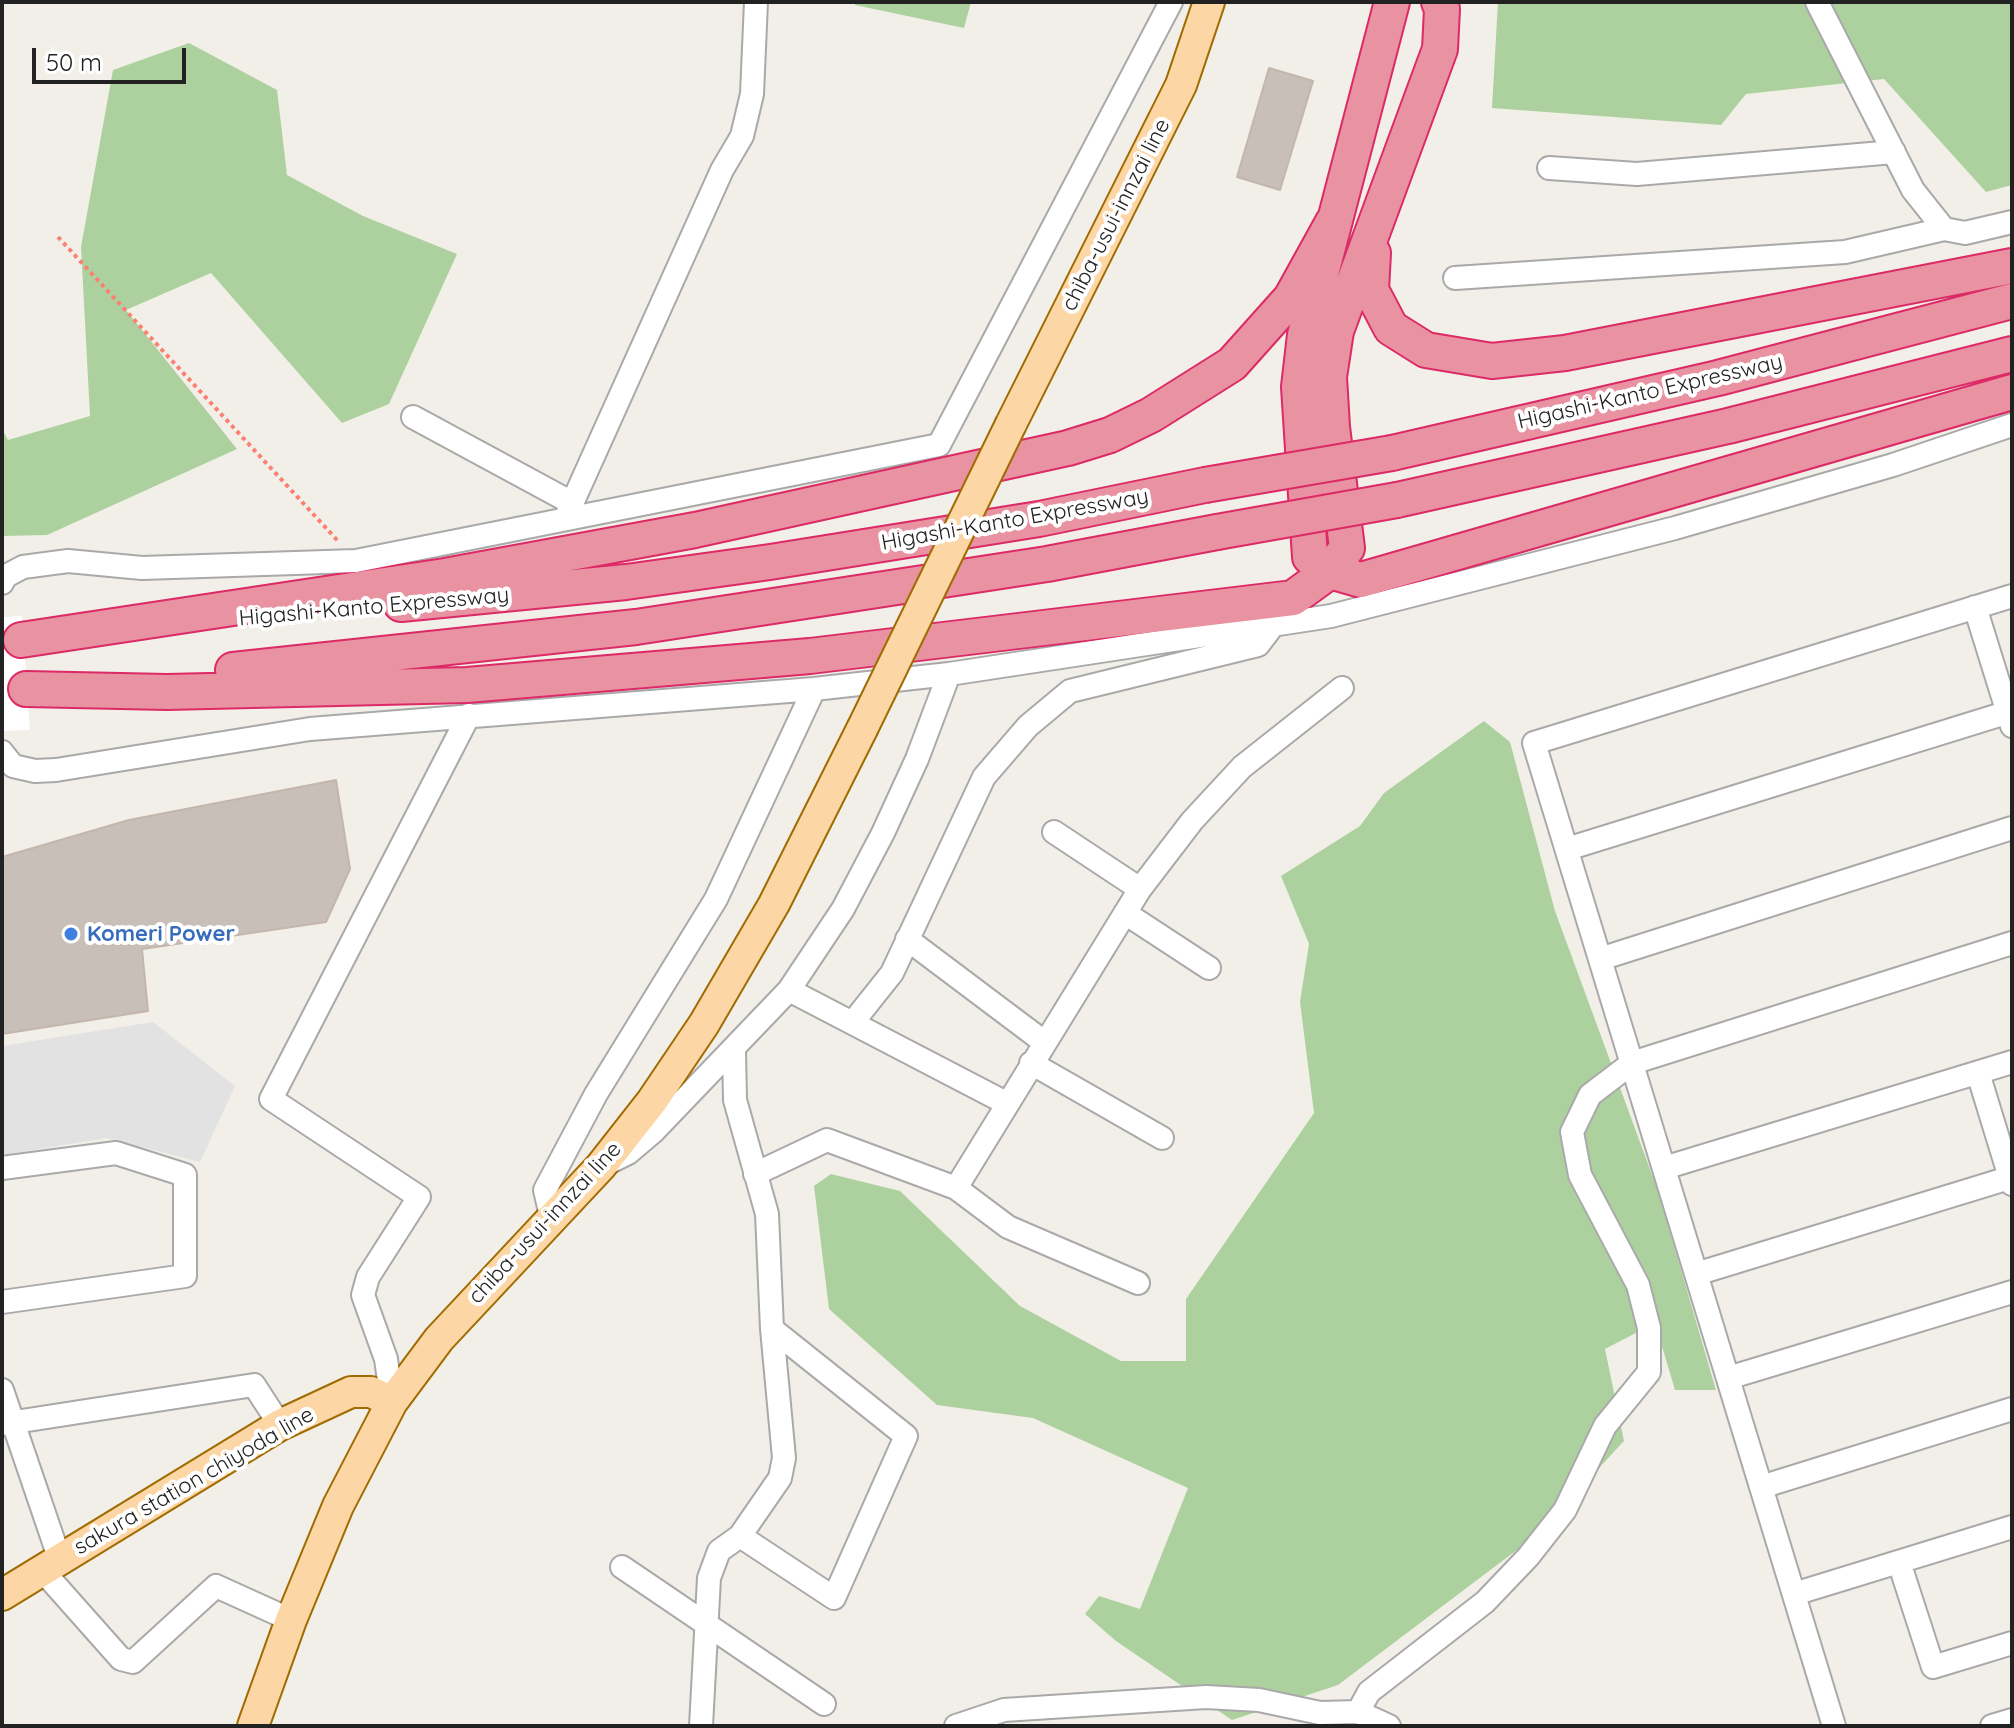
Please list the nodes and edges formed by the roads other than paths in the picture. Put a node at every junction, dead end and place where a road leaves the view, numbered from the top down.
1 (756, 2) edge
2 (1171, 2) edge
3 (1209, 2) edge
4 (1392, 2) edge
5 (1439, 2) edge
6 (1817, 2) edge
7 (1894, 152) junction
8 (1549, 168) dead end
9 (1333, 222) junction
10 (2012, 222) edge
11 (1375, 225) junction
12 (1944, 229) junction
13 (2012, 266) edge
14 (1455, 278) dead end
15 (2012, 301) edge
16 (2012, 354) edge
17 (2012, 392) edge
18 (413, 417) dead end
19 (2012, 425) edge
20 (569, 511) junction
21 (1330, 571) junction
22 (2, 583) edge
23 (2012, 596) edge
24 (1975, 607) junction
25 (1274, 624) junction
26 (12, 641) edge
27 (949, 674) junction
28 (1342, 688) dead end
29 (814, 689) junction
30 (14, 690) edge
31 (469, 715) junction
32 (2011, 717) edge
33 (2, 752) edge
34 (2012, 828) edge
35 (1054, 832) dead end
36 (1567, 849) junction
37 (1140, 889) junction
38 (1125, 913) junction
39 (907, 939) junction
40 (2012, 943) edge
41 (1600, 959) junction
42 (1209, 968) dead end
43 (789, 990) junction
44 (853, 1022) junction
45 (1044, 1042) junction
46 (734, 1050) junction
47 (2012, 1062) edge
48 (1031, 1063) junction
49 (1632, 1063) junction
50 (1978, 1073) junction
51 (1006, 1103) junction
52 (1162, 1138) dead end
53 (601, 1166) junction
54 (2, 1168) edge
55 (1664, 1168) junction
56 (755, 1174) junction
57 (2011, 1179) edge
58 (956, 1188) junction
59 (552, 1220) junction
60 (1696, 1274) junction
61 (1138, 1283) dead end
62 (2012, 1292) edge
63 (2, 1302) edge
64 (772, 1329) junction
65 (1728, 1378) junction
66 (2, 1390) edge
67 (392, 1402) junction
68 (2012, 1409) edge
69 (7, 1423) edge
70 (280, 1425) junction
71 (1761, 1487) junction
72 (2012, 1527) edge
73 (740, 1536) junction
74 (1899, 1562) junction
75 (51, 1565) junction
76 (622, 1567) dead end
77 (1794, 1594) junction
78 (2, 1595) edge
79 (291, 1620) junction
80 (709, 1626) junction
81 (2012, 1643) edge
82 (824, 1704) dead end
83 (1351, 1713) junction
84 (1009, 1718) edge
85 (2012, 1720) edge
86 (253, 1726) edge
87 (701, 1726) edge
88 (956, 1726) edge
89 (1324, 1726) edge
90 (1389, 1726) edge
91 (1834, 1726) edge
92 (1992, 1726) edge

1 - 20 street
2 - 20 street
3 - 53 main road, chiba-usui-innzai line, bridge
4 - 9 highway
5 - 11 highway
6 - 7 street
7 - 8 street
7 - 12 street
9 - 21 highway
9 - 26 highway
10 - 12 street
11 - 13 highway
11 - 21 highway
12 - 14 street
15 - 26 highway, Higashi-Kanto Expressway, bridge
16 - 30 highway, Higashi-Kanto Expressway, bridge
17 - 21 highway
18 - 20 street
19 - 25 street
20 - 22 street
21 - 30 highway
23 - 24 street
24 - 32 street
24 - 36 street
25 - 27 street
25 - 39 street
27 - 29 street
27 - 43 street
28 - 37 street
29 - 31 street
29 - 59 street
31 - 33 street
31 - 67 street
32 - 36 street
34 - 41 street
35 - 37 street
36 - 41 street
37 - 38 street
38 - 42 street
38 - 45 street
39 - 44 street
39 - 45 street
40 - 49 street
41 - 49 street
43 - 44 street
43 - 46 street
44 - 51 street
45 - 48 street
46 - 53 street
46 - 56 street
47 - 50 street
48 - 51 street
48 - 52 street
49 - 55 street
49 - 83 street
50 - 55 street
50 - 57 street
51 - 58 street
53 - 59 main road, chiba-usui-innzai line
54 - 63 street
55 - 60 street
56 - 58 street
56 - 64 street
57 - 60 street
58 - 61 street
59 - 67 main road, chiba-usui-innzai line
60 - 65 street
62 - 65 street
64 - 73 street
64 - 73 street
65 - 71 street
66 - 69 street
67 - 70 main road, sakura station chiyoda line
67 - 79 main road, chiba-usui-innzai line
68 - 71 street
69 - 70 street
69 - 75 street
70 - 75 main road, sakura station chiyoda line
71 - 77 street
72 - 74 street
73 - 80 street
74 - 77 street
74 - 81 street
75 - 78 main road, sakura station chiyoda line
75 - 79 street
76 - 80 street
77 - 91 street
79 - 86 main road, chiba-usui-innzai line
80 - 82 street
80 - 87 street
83 - 84 street
83 - 89 street
83 - 90 street
84 - 88 street
85 - 92 street

